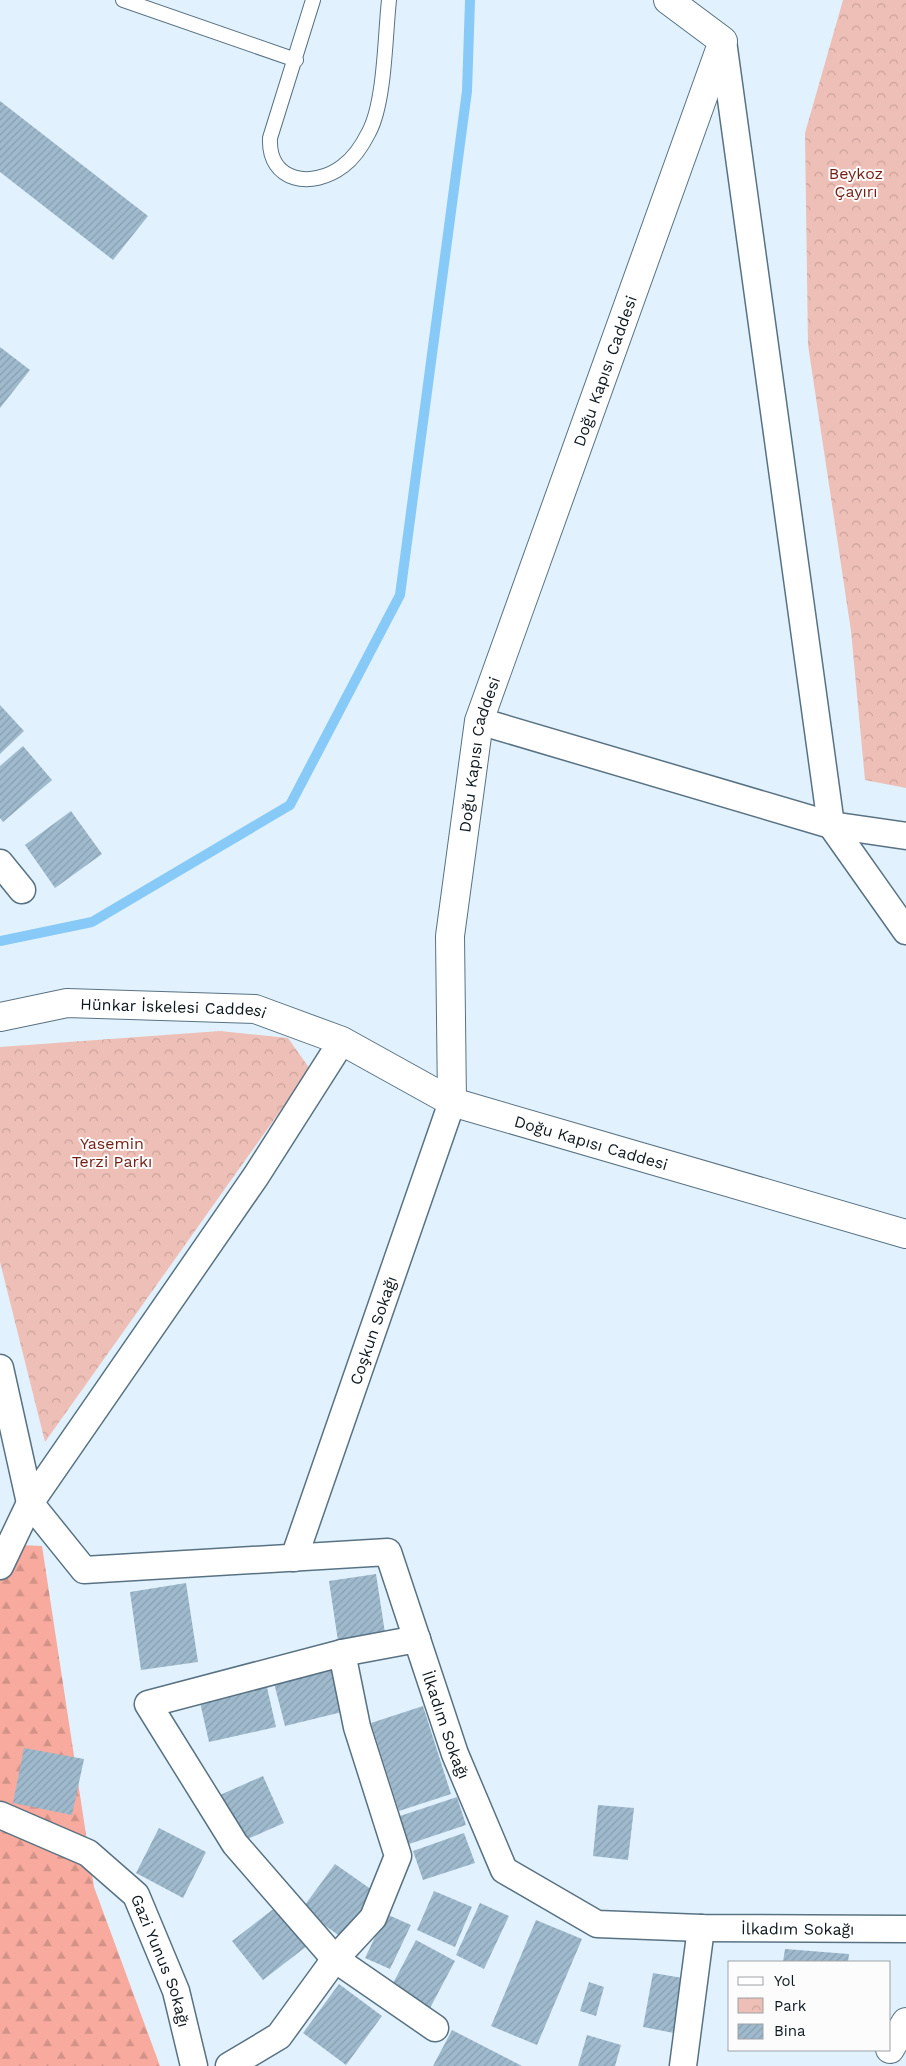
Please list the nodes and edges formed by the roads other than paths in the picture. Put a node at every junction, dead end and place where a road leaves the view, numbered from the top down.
1 (123, 0) edge
2 (313, 0) edge
3 (389, 0) edge
4 (668, 0) edge
5 (723, 41) junction
6 (296, 60) junction
7 (478, 721) junction
8 (831, 825) junction
9 (906, 836) edge
10 (0, 863) edge
11 (22, 890) dead end
12 (906, 931) edge
13 (0, 1017) edge
14 (342, 1041) junction
15 (452, 1102) junction
16 (906, 1234) edge
17 (0, 1368) edge
18 (30, 1503) junction
19 (294, 1558) junction
20 (0, 1566) edge
21 (417, 1639) junction
22 (342, 1652) junction
23 (0, 1815) edge
24 (701, 1928) junction
25 (906, 1929) edge
26 (335, 1959) junction
27 (906, 2022) edge
28 (435, 2028) dead end
29 (891, 2046) edge
30 (888, 2051) edge
31 (194, 2066) edge
32 (229, 2066) edge
33 (683, 2066) edge
34 (880, 2066) edge

1 - 6 lane
2 - 6 lane
3 - 6 lane
4 - 5 street
5 - 7 street, Doğu Kapısı Caddesi
5 - 8 street
7 - 8 street
7 - 15 street, Doğu Kapısı Caddesi
8 - 9 street
8 - 12 street
10 - 11 street
13 - 14 street, Hünkar İskelesi Caddesi
14 - 15 street, Hünkar İskelesi Caddesi
14 - 18 street
15 - 16 street, Doğu Kapısı Caddesi
15 - 19 street, Coşkun Sokağı
17 - 18 street
18 - 19 street, İlkadım Sokağı
18 - 20 street
19 - 21 street, İlkadım Sokağı
21 - 22 street
21 - 24 street, İlkadım Sokağı
22 - 26 street
22 - 26 street
23 - 31 street, Gazi Yunus Sokağı
24 - 25 street, İlkadım Sokağı
24 - 33 street
26 - 28 street
26 - 32 street
27 - 29 street
30 - 34 street

